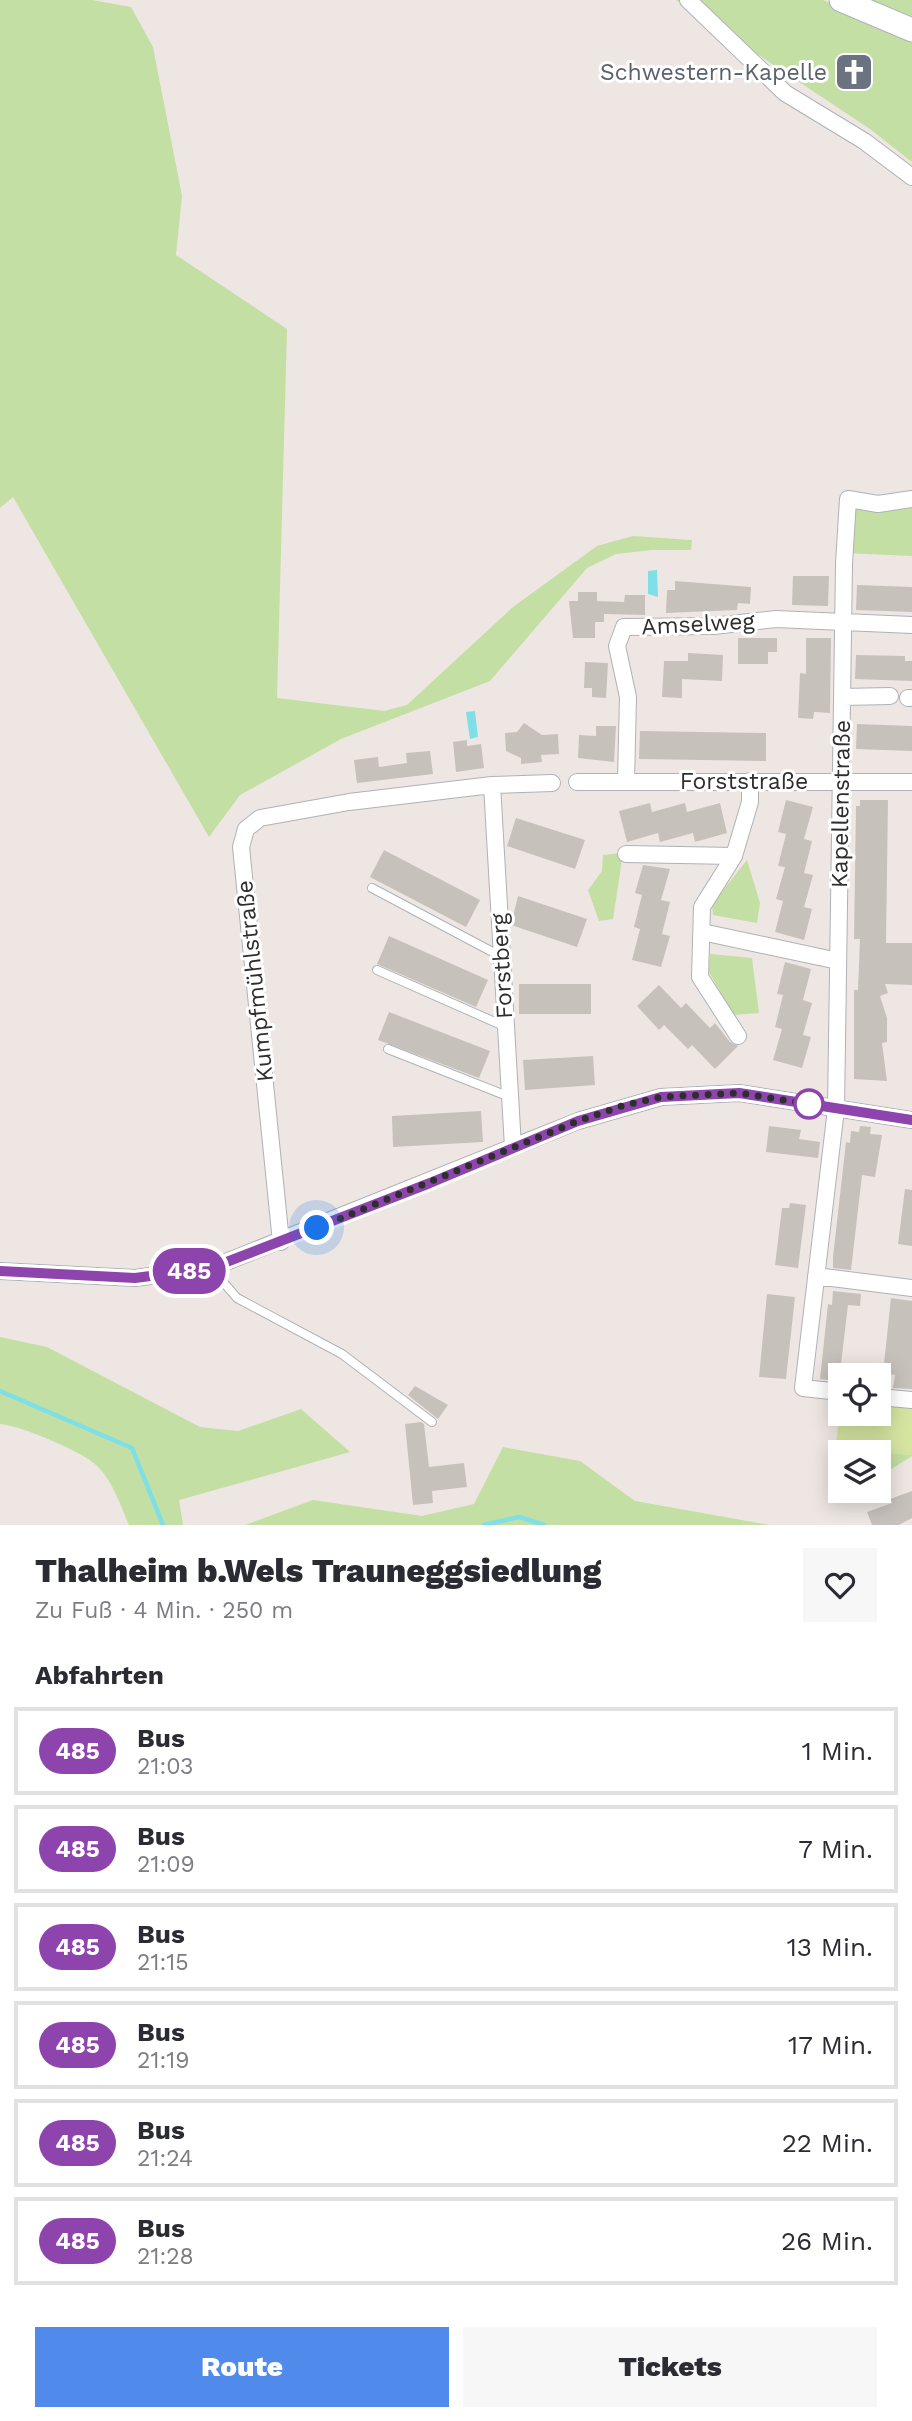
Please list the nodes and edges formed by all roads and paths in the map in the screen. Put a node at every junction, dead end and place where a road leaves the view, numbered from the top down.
1 (688, 0) edge
2 (841, 0) edge
3 (912, 30) edge
4 (912, 177) edge
5 (912, 499) edge
6 (843, 622) junction
7 (912, 625) edge
8 (890, 696) dead end
9 (842, 697) junction
10 (626, 781) junction
11 (750, 781) junction
12 (577, 782) dead end
13 (842, 782) junction
14 (912, 782) edge
15 (552, 783) dead end
16 (492, 785) junction
17 (626, 854) dead end
18 (734, 856) junction
19 (372, 888) dead end
20 (702, 932) junction
21 (502, 957) junction
22 (838, 961) junction
23 (377, 970) dead end
24 (506, 1027) junction
25 (738, 1036) dead end
26 (388, 1049) dead end
27 (510, 1097) junction
28 (836, 1109) junction
29 (912, 1120) edge
30 (513, 1147) junction
31 (281, 1242) junction
32 (211, 1268) junction
33 (0, 1271) edge
34 (816, 1276) junction
35 (912, 1288) edge
36 (828, 1391) edge
37 (891, 1398) edge
38 (912, 1401) edge
39 (432, 1422) dead end

1 - 4 street
2 - 3 street
5 - 6 street, Kapellenstraße
6 - 7 street
6 - 9 street, Kapellenstraße
6 - 10 street, Amselweg
8 - 9 street
9 - 13 street, Kapellenstraße
10 - 11 street, Forststraße
10 - 12 street, Forststraße
11 - 13 street, Forststraße
11 - 18 street
13 - 14 street, Forststraße
13 - 22 street, Kapellenstraße
15 - 16 street
16 - 21 street, Forstberg
16 - 31 street, Kumpfmühlstraße
17 - 18 street
18 - 20 street
19 - 21 lane
20 - 22 street
20 - 25 street
21 - 24 street, Forstberg
22 - 28 street, Kapellenstraße
23 - 24 lane
24 - 27 street, Forstberg
26 - 27 lane
27 - 30 street, Forstberg
28 - 29 street
28 - 30 street
28 - 34 street, Kapellenstraße
30 - 31 street
31 - 32 street
32 - 33 street
32 - 39 lane
34 - 35 street
34 - 36 street, Kapellenstraße
37 - 38 street

